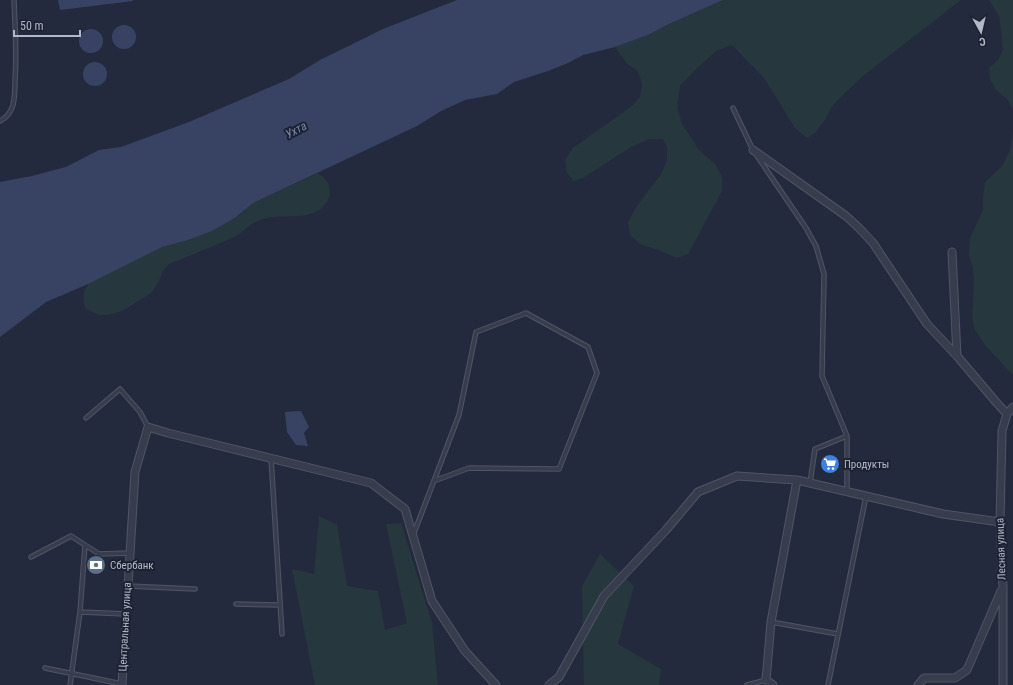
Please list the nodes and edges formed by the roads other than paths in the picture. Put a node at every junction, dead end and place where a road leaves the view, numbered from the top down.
1 (14, 0) edge
2 (733, 108) dead end
3 (0, 121) edge
4 (753, 150) junction
5 (952, 252) dead end
6 (957, 356) junction
7 (1013, 407) edge
8 (1007, 414) junction
9 (86, 418) dead end
10 (148, 427) junction
11 (847, 436) junction
12 (271, 458) junction
13 (797, 480) junction
14 (434, 481) junction
15 (810, 483) junction
16 (847, 491) junction
17 (866, 496) junction
18 (1000, 522) junction
19 (413, 536) junction
20 (84, 545) junction
21 (130, 553) junction
22 (31, 557) dead end
23 (128, 586) junction
24 (1003, 588) junction
25 (195, 589) dead end
26 (236, 604) dead end
27 (280, 605) junction
28 (80, 612) junction
29 (126, 614) junction
30 (771, 622) junction
31 (282, 634) dead end
32 (838, 634) junction
33 (45, 668) dead end
34 (71, 674) junction
35 (766, 680) junction
36 (70, 685) edge
37 (122, 685) edge
38 (496, 685) edge
39 (549, 685) edge
40 (747, 685) edge
41 (773, 685) edge
42 (828, 685) edge
43 (918, 685) edge
44 (1003, 685) edge

1 - 3 lane
2 - 4 lane
4 - 6 street
4 - 11 lane
5 - 6 street
6 - 8 street
7 - 8 street
8 - 18 street, Лесная улица
9 - 10 lane
10 - 12 street
10 - 21 street, Центральная улица
11 - 15 lane
11 - 16 lane
12 - 19 street
12 - 27 lane
13 - 15 street
13 - 30 street
13 - 39 street
14 - 14 lane
14 - 19 lane
15 - 16 street
16 - 17 street
17 - 18 street
17 - 32 lane
18 - 24 street, Лесная улица
19 - 38 street
20 - 21 lane
20 - 22 lane
20 - 28 lane
21 - 23 street, Центральная улица
23 - 25 lane
23 - 29 street, Центральная улица
24 - 43 street
24 - 44 street, Лесная улица
26 - 27 lane
27 - 31 lane
28 - 29 lane
28 - 34 lane
29 - 37 street, Центральная улица
30 - 32 lane
30 - 35 street
32 - 42 lane
33 - 34 lane
34 - 36 lane
34 - 37 lane
35 - 40 lane
35 - 41 street

